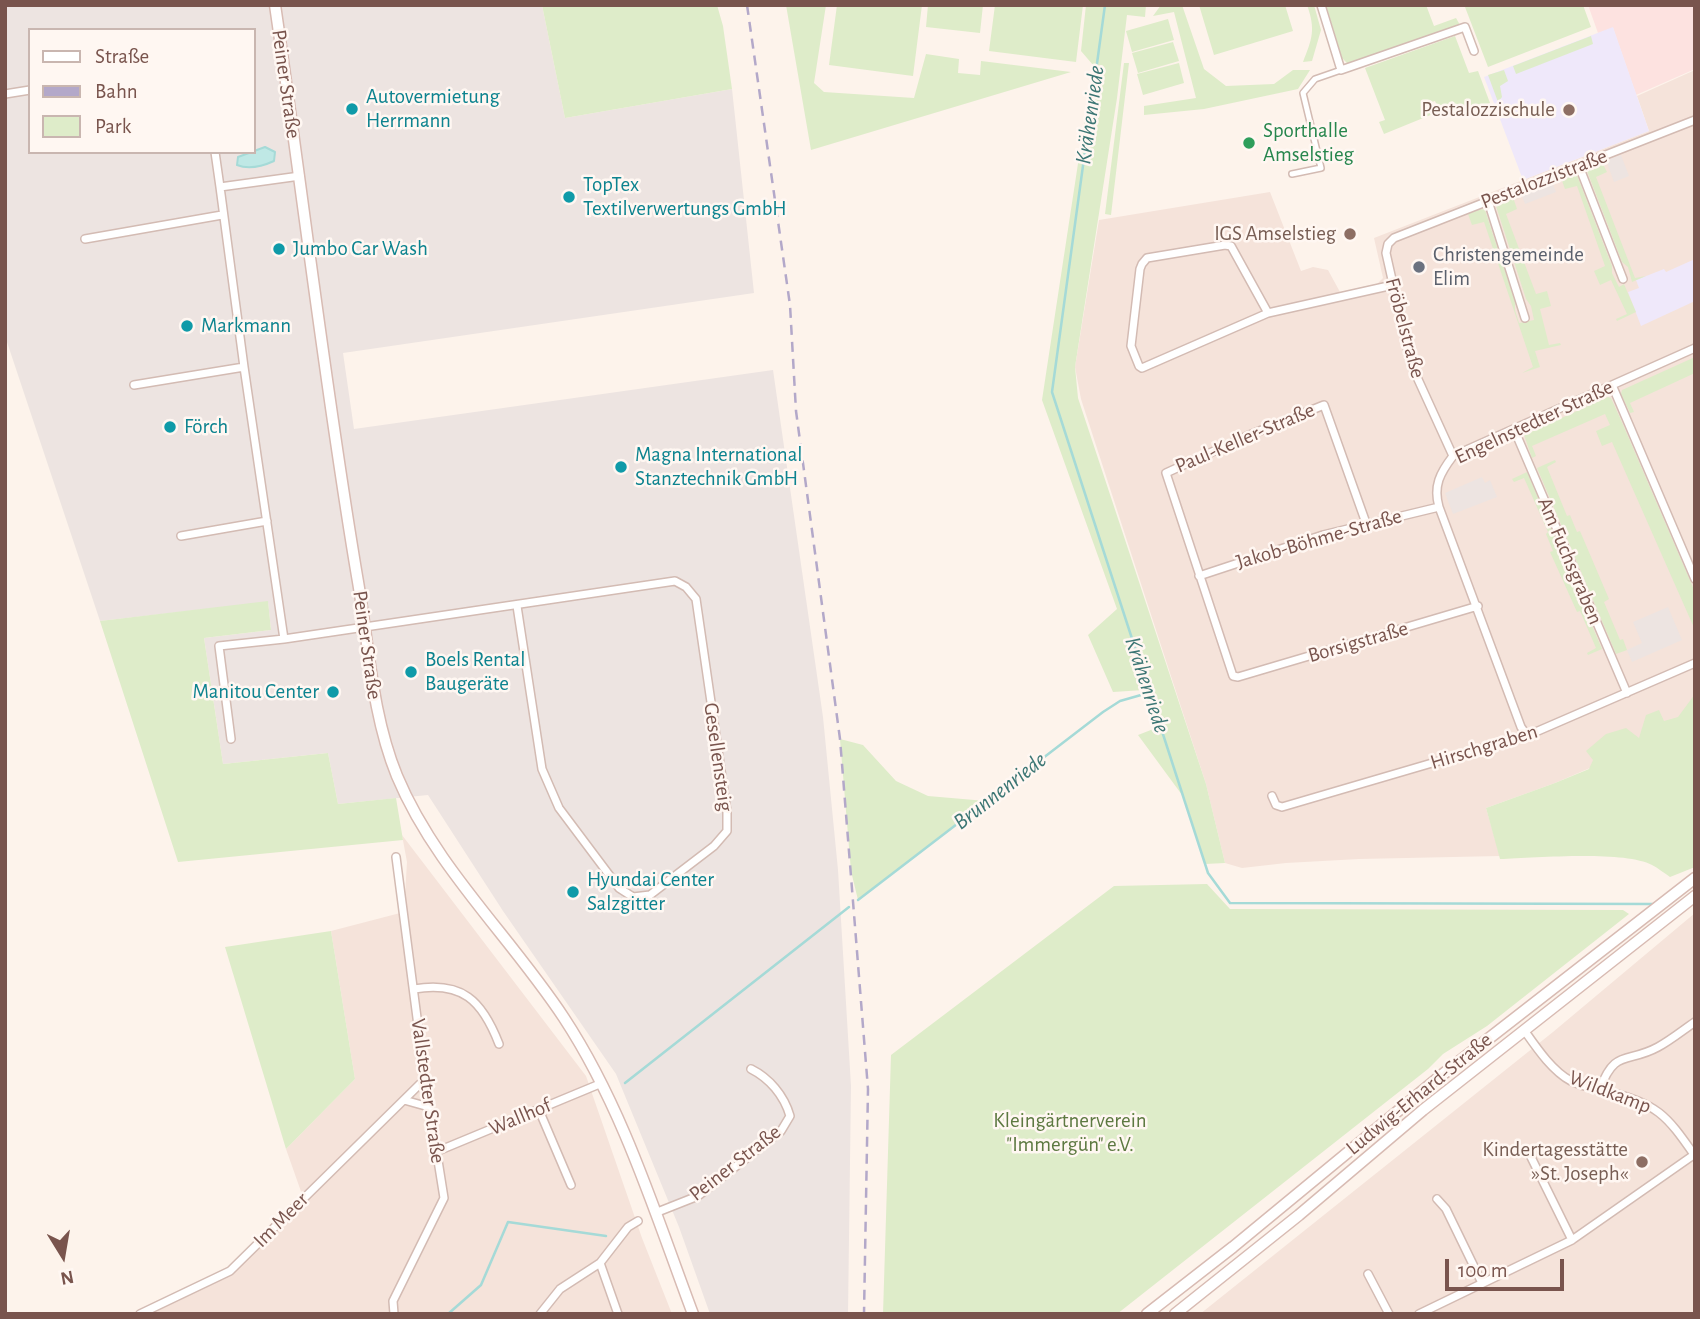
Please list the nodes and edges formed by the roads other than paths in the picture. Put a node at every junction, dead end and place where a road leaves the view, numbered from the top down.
1 (275, 5) edge
2 (1321, 5) edge
3 (1474, 51) dead end
4 (1340, 70) junction
5 (28, 90) edge
6 (5, 94) edge
7 (1695, 120) edge
8 (215, 154) edge
9 (1579, 166) junction
10 (1292, 174) dead end
11 (300, 176) junction
12 (220, 187) junction
13 (1488, 201) junction
14 (222, 215) junction
15 (1394, 238) joint
16 (85, 239) dead end
17 (1623, 279) dead end
18 (1393, 285) junction
19 (1268, 313) junction
20 (1525, 318) dead end
21 (1695, 348) edge
22 (244, 367) junction
23 (134, 385) dead end
24 (1612, 385) junction
25 (1514, 429) junction
26 (1453, 456) junction
27 (1439, 507) junction
28 (267, 522) junction
29 (1366, 523) junction
30 (181, 536) dead end
31 (1199, 576) junction
32 (1695, 579) edge
33 (517, 606) junction
34 (1478, 606) junction
35 (366, 627) junction
36 (284, 639) junction
37 (1695, 663) edge
38 (1627, 693) junction
39 (1526, 734) junction
40 (232, 739) dead end
41 (1272, 796) dead end
42 (397, 857) dead end
43 (1695, 878) edge
44 (1692, 898) edge
45 (414, 989) junction
46 (1695, 1022) edge
47 (1524, 1030) junction
48 (499, 1044) dead end
49 (751, 1069) dead end
50 (425, 1079) junction
51 (602, 1083) junction
52 (1600, 1089) junction
53 (404, 1100) junction
54 (429, 1108) junction
55 (539, 1110) junction
56 (1528, 1151) dead end
57 (438, 1152) junction
58 (1694, 1154) edge
59 (571, 1185) dead end
60 (1437, 1199) dead end
61 (655, 1213) junction
62 (638, 1221) dead end
63 (1572, 1240) junction
64 (600, 1263) junction
65 (1368, 1274) dead end
66 (1482, 1283) junction
67 (140, 1314) edge
68 (394, 1314) edge
69 (540, 1314) edge
70 (618, 1314) edge
71 (693, 1314) edge
72 (1147, 1314) edge
73 (1175, 1314) edge
74 (1389, 1314) edge
75 (1419, 1314) edge

1 - 11 main road, Peiner Straße
2 - 4 street
3 - 4 street
4 - 10 street
5 - 6 street
7 - 9 street, Pestalozzistraße
8 - 12 street
9 - 13 street, Pestalozzistraße
9 - 17 street
11 - 12 street
11 - 35 main road, Peiner Straße
12 - 14 street
13 - 15 street, Pestalozzistraße
13 - 20 street
14 - 16 street
14 - 22 street
15 - 18 street, Fröbelstraße
18 - 19 street
18 - 26 street, Fröbelstraße
19 - 19 street
21 - 24 street, Engelnstedter Straße
22 - 23 street
22 - 28 street
24 - 25 street, Engelnstedter Straße
24 - 32 street
25 - 26 street, Engelnstedter Straße
25 - 38 street, Am Fuchsgraben
26 - 27 street, Engelnstedter Straße
27 - 29 street, Jakob-Böhme-Straße
27 - 34 street, Engelnstedter Straße
28 - 30 street
28 - 36 street
29 - 31 street, Jakob-Böhme-Straße
29 - 31 street, Paul-Keller-Straße
31 - 34 street, Borsigstraße
33 - 33 street, Gesellensteig
33 - 35 street, Gesellensteig
34 - 39 street, Engelnstedter Straße
35 - 36 street, Gesellensteig
35 - 51 main road, Peiner Straße
36 - 40 street, Gesellensteig
37 - 38 street, Hirschgraben
38 - 39 street, Hirschgraben
39 - 41 street, Hirschgraben
42 - 45 street, Vallstedter Straße
43 - 72 main road, Ludwig-Erhard-Straße
44 - 47 main road, Ludwig-Erhard-Straße
45 - 48 street
45 - 50 street, Vallstedter Straße
46 - 52 street
47 - 52 street, Wildkamp
47 - 73 main road, Ludwig-Erhard-Straße
49 - 61 street, Peiner Straße
50 - 53 street, Im Meer
50 - 54 street, Vallstedter Straße
51 - 55 street, Wallhof
51 - 61 main road, Peiner Straße
52 - 58 street, Wildkamp
53 - 54 street
53 - 67 street, Im Meer
54 - 57 street, Vallstedter Straße
55 - 57 street, Wallhof
55 - 59 street
56 - 63 street
57 - 68 street, Vallstedter Straße
58 - 63 street
60 - 66 street
61 - 71 main road, Peiner Straße
62 - 64 street
63 - 66 street
64 - 69 street
64 - 70 street
65 - 74 street
66 - 75 street

